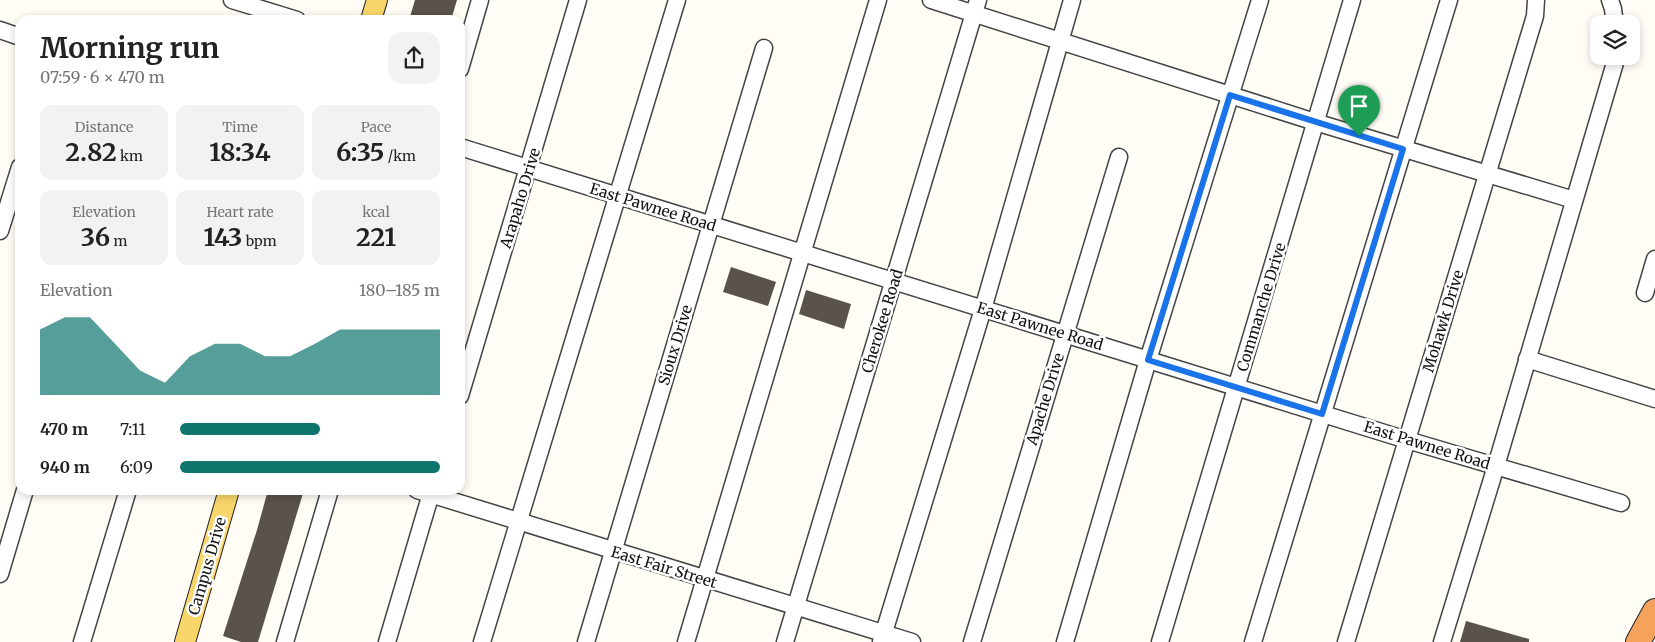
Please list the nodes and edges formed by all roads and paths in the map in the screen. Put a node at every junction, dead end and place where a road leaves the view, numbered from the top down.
1 (232, 0) edge
2 (377, 0) edge
3 (480, 0) edge
4 (578, 0) edge
5 (677, 0) edge
6 (878, 0) edge
7 (931, 0) edge
8 (1072, 0) edge
9 (1260, 0) edge
10 (1352, 0) edge
11 (1449, 0) edge
12 (1536, 0) edge
13 (1610, 0) edge
14 (256, 4) edge
15 (976, 7) edge
16 (284, 15) edge
17 (372, 15) edge
18 (1614, 15) edge
19 (0, 30) edge
20 (15, 35) edge
21 (1060, 41) junction
22 (764, 48) dead end
23 (465, 52) edge
24 (1614, 65) edge
25 (1230, 95) junction
26 (1315, 122) junction
27 (465, 149) edge
28 (1403, 149) junction
29 (1119, 157) dead end
30 (528, 169) junction
31 (1487, 174) junction
32 (15, 183) edge
33 (616, 196) junction
34 (1574, 200) junction
35 (711, 224) junction
36 (0, 231) edge
37 (802, 252) junction
38 (1655, 259) edge
39 (894, 281) junction
40 (1645, 293) dead end
41 (982, 308) junction
42 (1065, 334) junction
43 (1527, 359) junction
44 (1148, 360) junction
45 (465, 379) edge
46 (1237, 387) junction
47 (1655, 399) edge
48 (1322, 414) junction
49 (1407, 440) junction
50 (1496, 466) junction
51 (24, 495) edge
52 (126, 495) edge
53 (228, 495) edge
54 (329, 495) edge
55 (425, 495) edge
56 (438, 495) edge
57 (1621, 503) dead end
58 (520, 522) junction
59 (613, 551) junction
60 (0, 574) edge
61 (705, 579) junction
62 (796, 606) junction
63 (1655, 611) edge
64 (882, 638) edge
65 (82, 642) edge
66 (185, 642) edge
67 (285, 642) edge
68 (387, 642) edge
69 (482, 642) edge
70 (586, 642) edge
71 (686, 642) edge
72 (785, 642) edge
73 (912, 642) edge
74 (972, 642) edge
75 (1065, 642) edge
76 (1160, 642) edge
77 (1253, 642) edge
78 (1346, 642) edge
79 (1442, 642) edge
80 (1638, 642) edge

1 - 14 street
2 - 17 main road
3 - 23 street
4 - 30 street, Arapaho Drive
5 - 33 street
6 - 37 street
7 - 15 street
8 - 21 street
9 - 25 street
10 - 26 street, Commanche Drive
11 - 28 street
12 - 31 street, Mohawk Drive
13 - 18 street
14 - 16 street
15 - 21 street
15 - 39 street, Cherokee Road
19 - 20 street
21 - 25 street
21 - 41 street
22 - 35 street, Sioux Drive
24 - 34 street
25 - 26 street
25 - 44 street
26 - 28 street
26 - 46 street, Commanche Drive
27 - 30 street, East Pawnee Road
28 - 31 street
28 - 48 street
29 - 42 street, Apache Drive
30 - 33 street, East Pawnee Road
30 - 45 street, Arapaho Drive
31 - 34 street
31 - 49 street, Mohawk Drive
32 - 36 street
33 - 35 street, East Pawnee Road
33 - 58 street
34 - 43 street
35 - 37 street, East Pawnee Road
35 - 59 street, Sioux Drive
37 - 39 street, East Pawnee Road
37 - 61 street
38 - 40 street
39 - 41 street, East Pawnee Road
39 - 62 street, Cherokee Road
41 - 42 street, East Pawnee Road
41 - 64 street
42 - 44 street, East Pawnee Road
42 - 74 street, Apache Drive
43 - 47 street
43 - 50 street
44 - 46 street, East Pawnee Road
44 - 75 street
46 - 48 street, East Pawnee Road
46 - 76 street, Commanche Drive
48 - 49 street, East Pawnee Road
48 - 77 street
49 - 50 street, East Pawnee Road
49 - 78 street, Mohawk Drive
50 - 57 street, East Pawnee Road
50 - 79 street
51 - 60 street
52 - 65 street
53 - 66 main road, Campus Drive
54 - 67 street
55 - 68 street
56 - 58 street, East Fair Street
58 - 59 street, East Fair Street
58 - 69 street
59 - 61 street, East Fair Street
59 - 70 street, Sioux Drive
61 - 62 street, East Fair Street
61 - 71 street
62 - 64 street, East Fair Street
62 - 72 street, Cherokee Road
63 - 80 highway
64 - 73 street, East Fair Street

